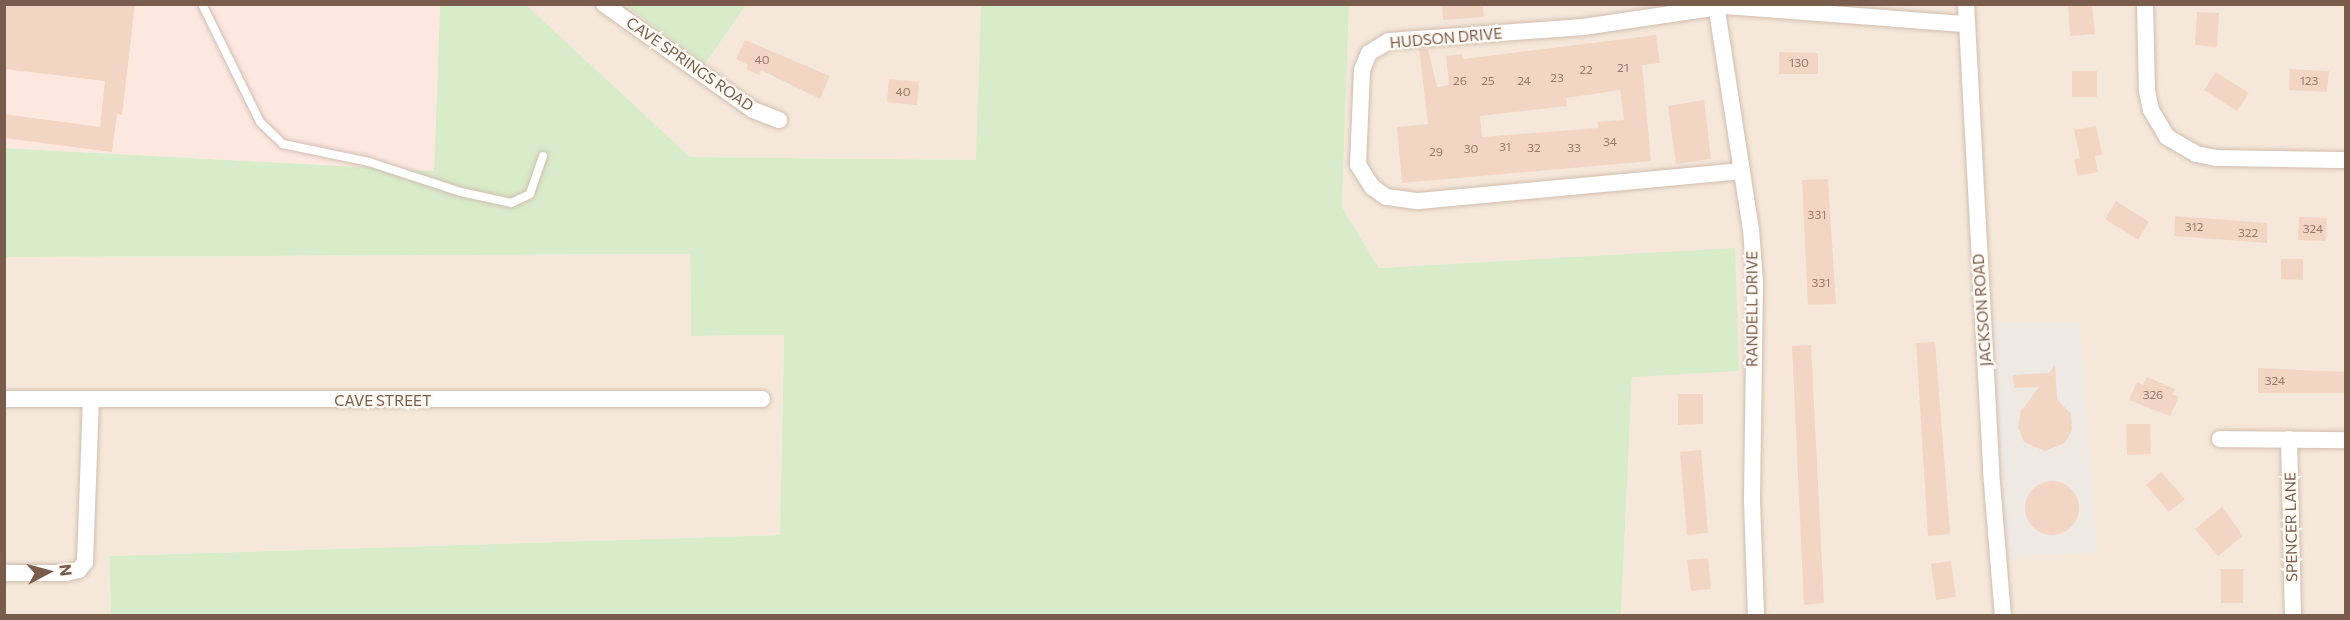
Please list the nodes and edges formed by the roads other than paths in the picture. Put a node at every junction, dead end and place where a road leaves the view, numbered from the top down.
1 (202, 4) edge
2 (604, 4) edge
3 (1966, 4) edge
4 (2145, 4) edge
5 (1716, 6) edge
6 (1967, 24) junction
7 (779, 120) dead end
8 (543, 156) dead end
9 (2346, 160) edge
10 (1742, 171) junction
11 (4, 399) edge
12 (762, 399) dead end
13 (91, 402) junction
14 (2220, 439) dead end
15 (2289, 439) junction
16 (2346, 440) edge
17 (4, 573) edge
18 (1756, 615) edge
19 (2003, 615) edge
20 (2293, 615) edge

1 - 8 lane
2 - 7 street, CAVE SPRINGS ROAD
3 - 6 street, JACKSON ROAD
4 - 9 street
5 - 6 street, HUDSON DRIVE
5 - 10 street, RANDELL DRIVE
5 - 10 street, HUDSON DRIVE
6 - 19 street, JACKSON ROAD
10 - 18 street, RANDELL DRIVE
11 - 13 street, CAVE STREET
12 - 13 street, CAVE STREET
13 - 17 street
14 - 15 street
15 - 16 street
15 - 20 street, SPENCER LANE

